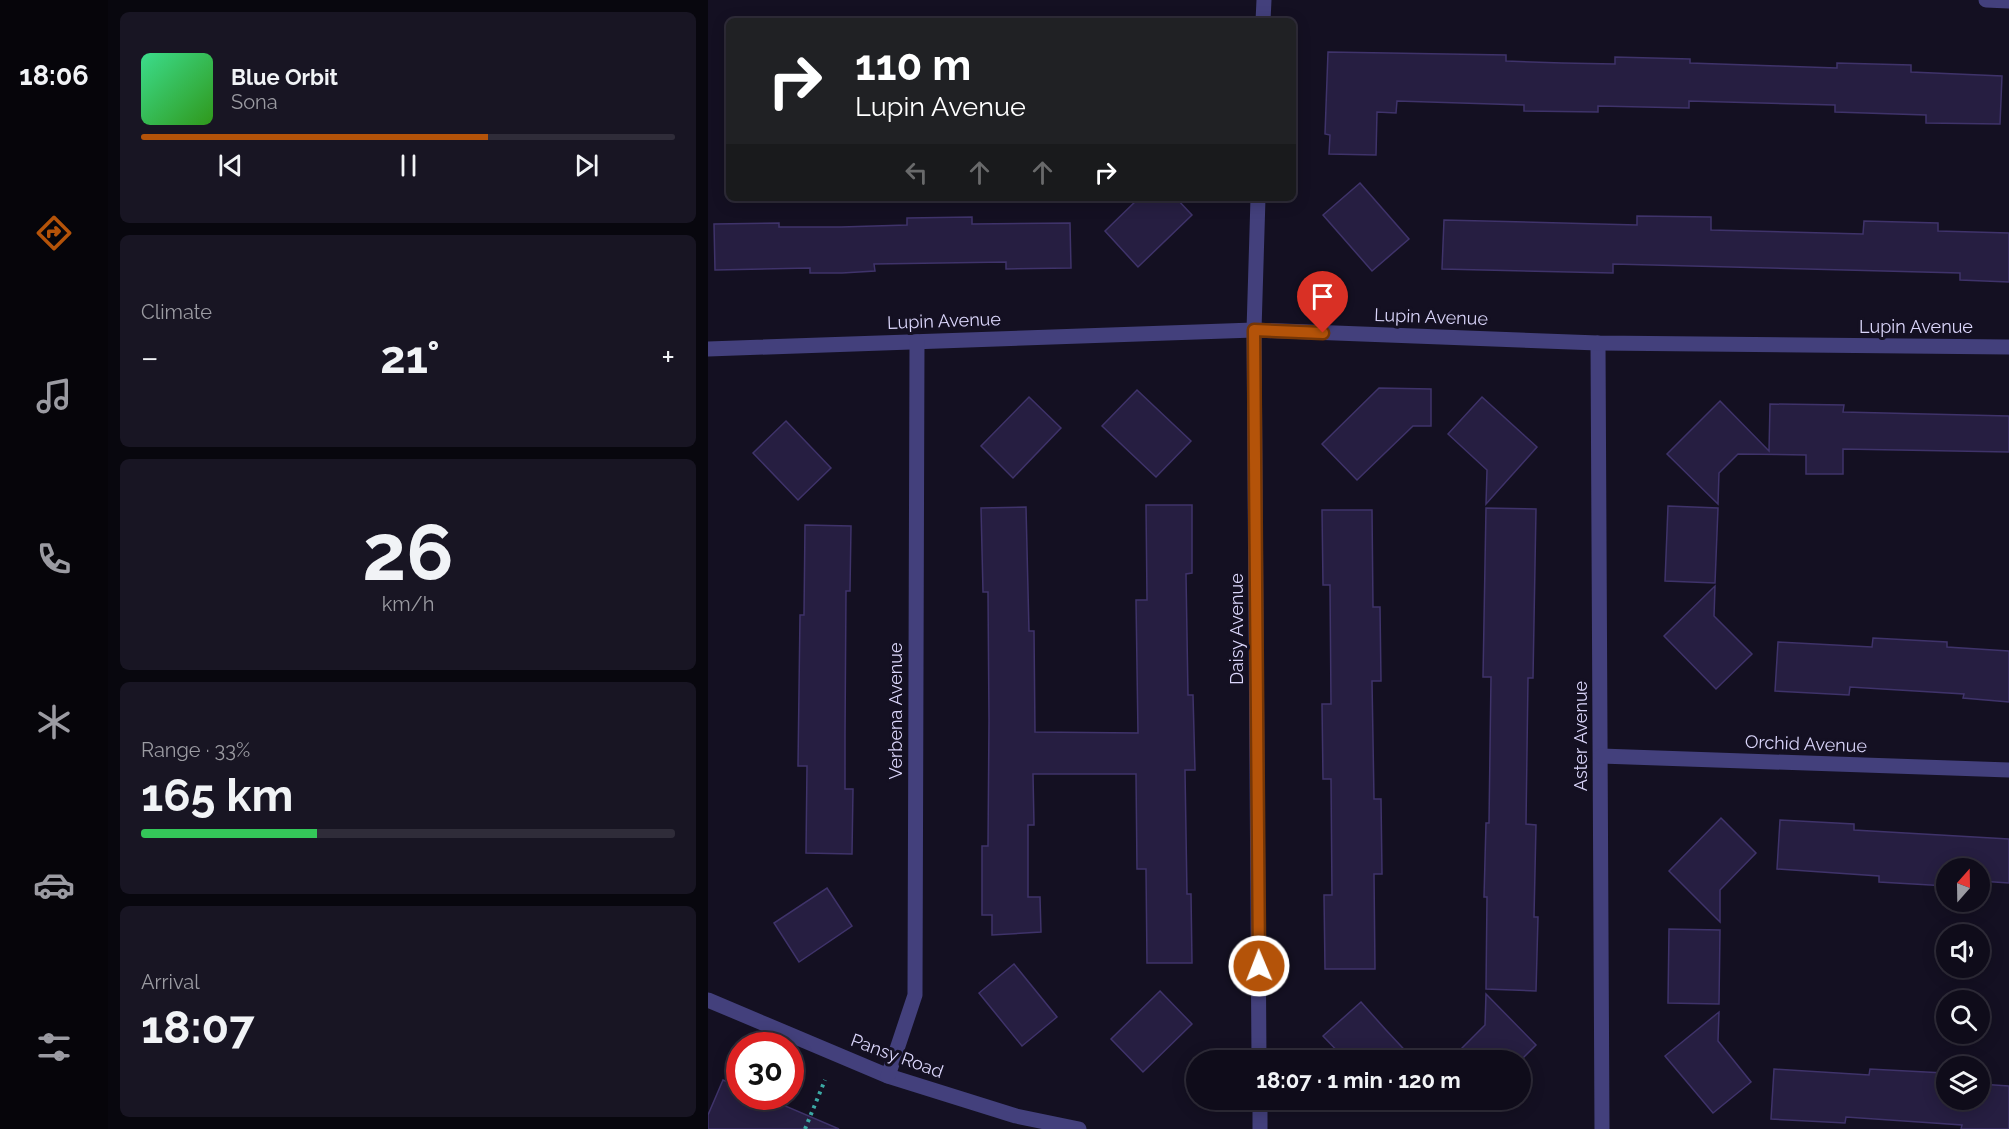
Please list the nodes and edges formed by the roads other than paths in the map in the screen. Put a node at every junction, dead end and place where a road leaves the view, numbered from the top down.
1 (1264, 0) edge
2 (1986, 0) edge
3 (2009, 1) edge
4 (1263, 18) edge
5 (1258, 201) edge
6 (1254, 330) junction
7 (917, 342) junction
8 (1598, 343) junction
9 (2009, 347) edge
10 (708, 349) edge
11 (1601, 756) junction
12 (2009, 770) edge
13 (708, 1000) edge
14 (1259, 1050) edge
15 (888, 1076) junction
16 (1260, 1110) edge
17 (1079, 1129) edge
18 (1260, 1129) edge
19 (1602, 1129) edge

1 - 4 street
2 - 3 street
5 - 6 street, Daisy Avenue
6 - 7 street, Lupin Avenue
6 - 8 street, Lupin Avenue
6 - 14 street, Daisy Avenue
7 - 10 street, Lupin Avenue
7 - 15 street, Verbena Avenue
8 - 9 street, Lupin Avenue
8 - 11 street, Aster Avenue
11 - 12 street, Orchid Avenue
11 - 19 street, Aster Avenue
13 - 15 street, Pansy Road
15 - 17 street, Pansy Road
16 - 18 street

